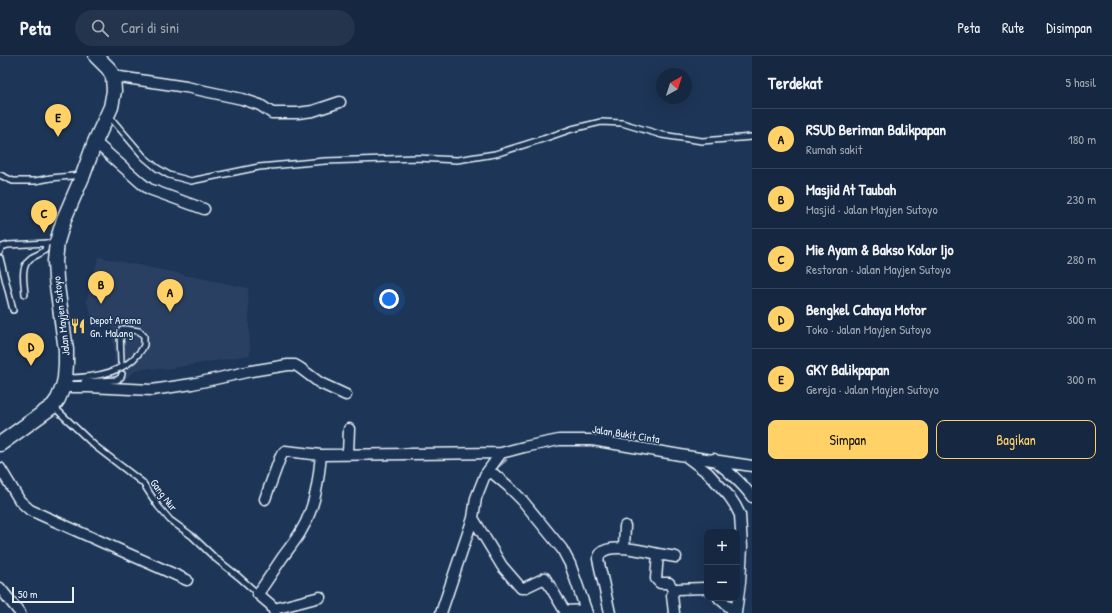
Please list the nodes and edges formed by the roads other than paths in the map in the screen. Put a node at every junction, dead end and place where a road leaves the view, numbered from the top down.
1 (96, 56) edge
2 (113, 76) junction
3 (340, 102) dead end
4 (108, 115) junction
5 (752, 136) edge
6 (95, 142) junction
7 (0, 175) edge
8 (83, 175) junction
9 (204, 209) dead end
10 (51, 242) junction
11 (0, 251) edge
12 (0, 258) edge
13 (25, 294) dead end
14 (13, 310) dead end
15 (121, 362) dead end
16 (122, 374) dead end
17 (64, 382) junction
18 (346, 395) dead end
19 (53, 406) junction
20 (349, 429) dead end
21 (0, 444) edge
22 (501, 453) junction
23 (348, 454) junction
24 (321, 455) junction
25 (686, 456) junction
26 (714, 459) junction
27 (752, 466) edge
28 (0, 468) edge
29 (489, 470) junction
30 (752, 497) edge
31 (265, 499) dead end
32 (473, 518) junction
33 (625, 526) dead end
34 (624, 548) junction
35 (658, 554) junction
36 (676, 557) dead end
37 (187, 580) dead end
38 (0, 588) edge
39 (704, 588) edge
40 (674, 591) junction
41 (258, 594) junction
42 (320, 597) dead end
43 (723, 601) edge
44 (275, 611) edge
45 (586, 612) edge
46 (736, 612) edge
47 (20, 613) edge
48 (441, 613) edge
49 (610, 613) edge
50 (674, 613) edge

1 - 2 main road
2 - 3 street
2 - 4 main road, Jalan Mayjen Sutoyo
4 - 5 lane
4 - 6 main road, Jalan Mayjen Sutoyo
6 - 8 main road, Jalan Mayjen Sutoyo
6 - 9 street
7 - 8 lane
8 - 10 main road, Jalan Mayjen Sutoyo
10 - 11 lane
10 - 13 lane
10 - 17 main road, Jalan Mayjen Sutoyo
12 - 14 lane
15 - 17 lane
16 - 17 lane
17 - 18 street
17 - 19 main road, Jalan Mayjen Sutoyo
19 - 21 main road, Jalan Mayjen Sutoyo
19 - 41 lane, Gang Nur
20 - 23 street
22 - 23 street, Jalan Bukit Cinta
22 - 25 street, Jalan Bukit Cinta
22 - 29 street
23 - 24 street, Jalan Bukit Cinta
24 - 31 street, Jalan Bukit Cinta
24 - 41 street
25 - 26 street, Jalan Bukit Cinta
25 - 46 street
26 - 27 street, Jalan Bukit Cinta
26 - 30 street
28 - 37 street
29 - 32 street
29 - 45 street
32 - 45 street
32 - 48 street
33 - 34 street
34 - 35 street
34 - 49 street
35 - 36 street
35 - 40 street
38 - 47 street
39 - 40 street
40 - 50 street
41 - 44 street
42 - 44 street
43 - 46 street

